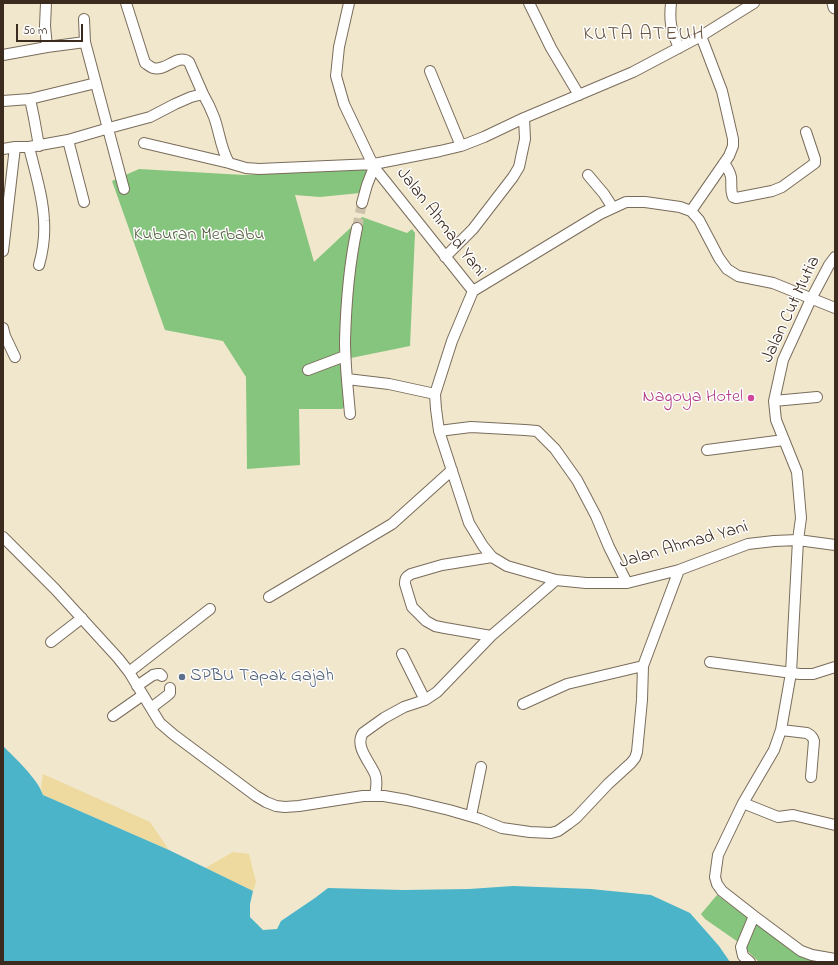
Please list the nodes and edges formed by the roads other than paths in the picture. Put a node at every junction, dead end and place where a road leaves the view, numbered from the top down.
1 (46, 3) edge
2 (126, 3) edge
3 (349, 3) edge
4 (529, 3) edge
5 (671, 3) edge
6 (754, 3) edge
7 (834, 3) edge
8 (835, 7) edge
9 (84, 19) dead end
10 (701, 36) junction
11 (85, 42) junction
12 (47, 47) junction
13 (680, 48) junction
14 (3, 55) edge
15 (430, 71) dead end
16 (96, 83) junction
17 (203, 94) junction
18 (579, 94) junction
19 (30, 99) junction
20 (3, 101) edge
21 (524, 118) junction
22 (109, 128) junction
23 (806, 132) dead end
24 (68, 140) junction
25 (144, 143) dead end
26 (461, 146) junction
27 (15, 147) junction
28 (34, 147) junction
29 (3, 149) edge
30 (229, 163) junction
31 (724, 163) junction
32 (374, 166) junction
33 (588, 175) dead end
34 (124, 189) dead end
35 (84, 202) dead end
36 (362, 203) tunnel mouth
37 (613, 208) junction
38 (691, 210) junction
39 (357, 228) tunnel mouth
40 (3, 251) edge
41 (445, 257) junction
42 (835, 257) edge
43 (39, 265) dead end
44 (473, 291) junction
45 (812, 299) junction
46 (835, 308) edge
47 (3, 328) edge
48 (15, 356) dead end
49 (345, 356) junction
50 (308, 370) dead end
51 (347, 379) junction
52 (435, 394) junction
53 (817, 397) dead end
54 (774, 401) junction
55 (350, 414) dead end
56 (439, 431) junction
57 (784, 440) junction
58 (707, 450) dead end
59 (452, 470) junction
60 (3, 537) edge
61 (798, 540) junction
62 (835, 545) edge
63 (492, 557) junction
64 (679, 570) junction
65 (556, 580) junction
66 (627, 583) junction
67 (269, 598) dead end
68 (210, 608) dead end
69 (82, 618) junction
70 (491, 636) junction
71 (51, 642) dead end
72 (402, 654) dead end
73 (710, 662) dead end
74 (643, 666) junction
75 (835, 667) edge
76 (129, 672) junction
77 (791, 673) junction
78 (162, 676) dead end
79 (137, 686) junction
80 (170, 688) dead end
81 (143, 695) junction
82 (425, 700) junction
83 (523, 704) dead end
84 (151, 708) junction
85 (113, 716) dead end
86 (781, 730) junction
87 (481, 767) dead end
88 (811, 776) dead end
89 (375, 796) junction
90 (743, 803) junction
91 (471, 816) junction
92 (835, 825) edge
93 (754, 916) junction
94 (835, 959) edge
95 (750, 962) edge

1 - 12 street
2 - 17 street
3 - 32 street, Jalan Ahmad Yani
4 - 18 street
5 - 13 street
6 - 10 street
7 - 8 main road
9 - 11 street
10 - 13 street
10 - 31 street
11 - 12 street
11 - 16 street
12 - 14 street
13 - 18 street
15 - 26 street
16 - 19 street
16 - 22 street
17 - 22 street
17 - 30 street
18 - 21 street
19 - 20 street
19 - 28 street
21 - 26 street
21 - 41 street
22 - 24 street
22 - 34 street
23 - 31 street
24 - 28 street
24 - 35 street
25 - 30 street
26 - 32 street
27 - 28 street
27 - 29 street
27 - 40 street
28 - 43 street
30 - 32 street
31 - 38 street
32 - 36 street
32 - 41 street, Jalan Ahmad Yani
33 - 37 street
37 - 38 street
37 - 44 street
38 - 45 street
39 - 49 street
41 - 44 street, Jalan Ahmad Yani
42 - 45 street, Jalan Cut Mutia
44 - 52 street, Jalan Ahmad Yani
45 - 46 street
45 - 54 street, Jalan Cut Mutia
47 - 48 street
49 - 50 street
49 - 51 street
51 - 52 street
51 - 55 street
52 - 56 street, Jalan Ahmad Yani
53 - 54 street
54 - 57 street, Jalan Cut Mutia
56 - 59 street, Jalan Ahmad Yani
56 - 66 street
57 - 58 street
57 - 61 street, Jalan Cut Mutia
59 - 63 street, Jalan Ahmad Yani
59 - 67 street
60 - 69 street
61 - 62 street, Jalan Ahmad Yani
61 - 64 street, Jalan Ahmad Yani
61 - 77 street, Jalan Cut Mutia
63 - 65 street, Jalan Ahmad Yani
63 - 70 street
64 - 66 street, Jalan Ahmad Yani
64 - 74 street
65 - 66 street, Jalan Ahmad Yani
65 - 70 street
68 - 76 street
69 - 71 street
69 - 76 street
70 - 82 street
72 - 82 street
73 - 77 street
74 - 83 street
74 - 91 street
75 - 77 street
76 - 79 street
77 - 86 street, Jalan Cut Mutia
78 - 79 street
79 - 81 street
80 - 84 street
81 - 84 street
81 - 85 street
82 - 89 street
84 - 89 street
86 - 88 street
86 - 90 street, Jalan Cut Mutia
87 - 91 street
89 - 91 street
90 - 92 street
90 - 93 street, Jalan Cut Mutia
93 - 94 street, Jalan Cut Mutia
93 - 95 street

